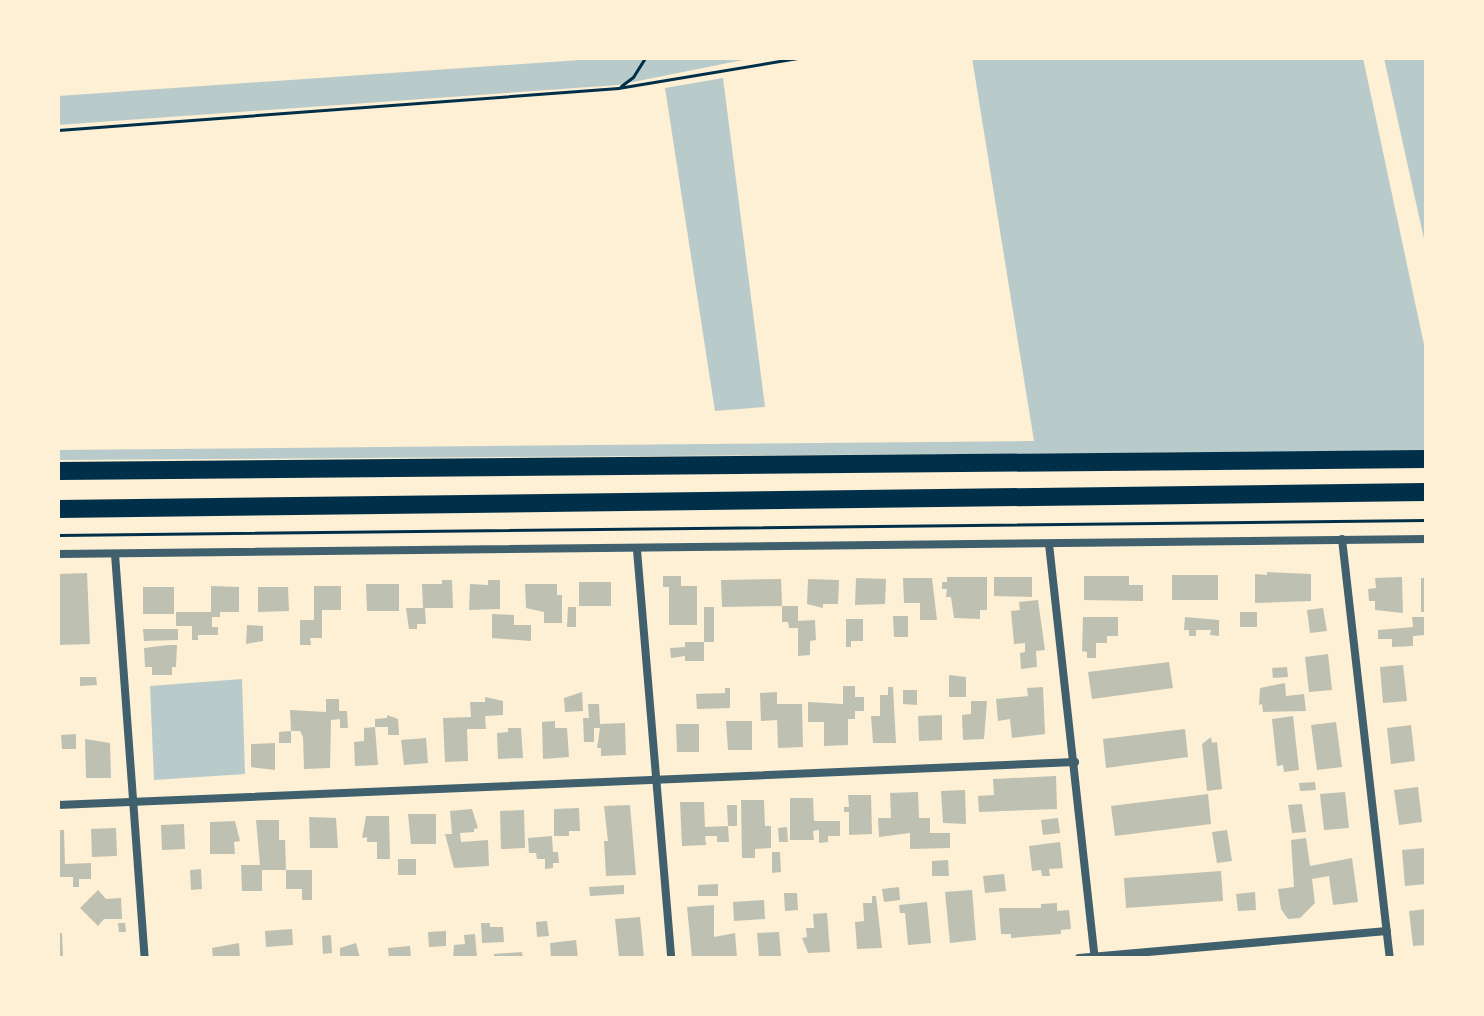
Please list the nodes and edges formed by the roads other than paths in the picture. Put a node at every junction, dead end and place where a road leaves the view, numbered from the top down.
1 (1426, 459) edge
2 (58, 471) edge
3 (1426, 492) edge
4 (58, 509) edge
5 (1342, 539) junction
6 (1426, 539) edge
7 (1049, 544) junction
8 (637, 550) junction
9 (58, 554) edge
10 (115, 554) junction
11 (1075, 762) junction
12 (656, 777) junction
13 (134, 801) junction
14 (58, 805) edge
15 (1387, 931) junction
16 (1094, 957) edge
17 (145, 958) edge
18 (671, 958) edge
19 (1079, 958) edge
20 (1390, 958) edge

1 - 2 main road
3 - 4 main road
5 - 6 street
5 - 7 street
5 - 15 street
7 - 8 street
7 - 11 street
8 - 10 street
8 - 12 street
9 - 10 street
10 - 13 street
11 - 12 street
11 - 16 street
12 - 13 street
12 - 18 street
13 - 14 street
13 - 17 street
15 - 16 street
15 - 20 street
16 - 19 street

